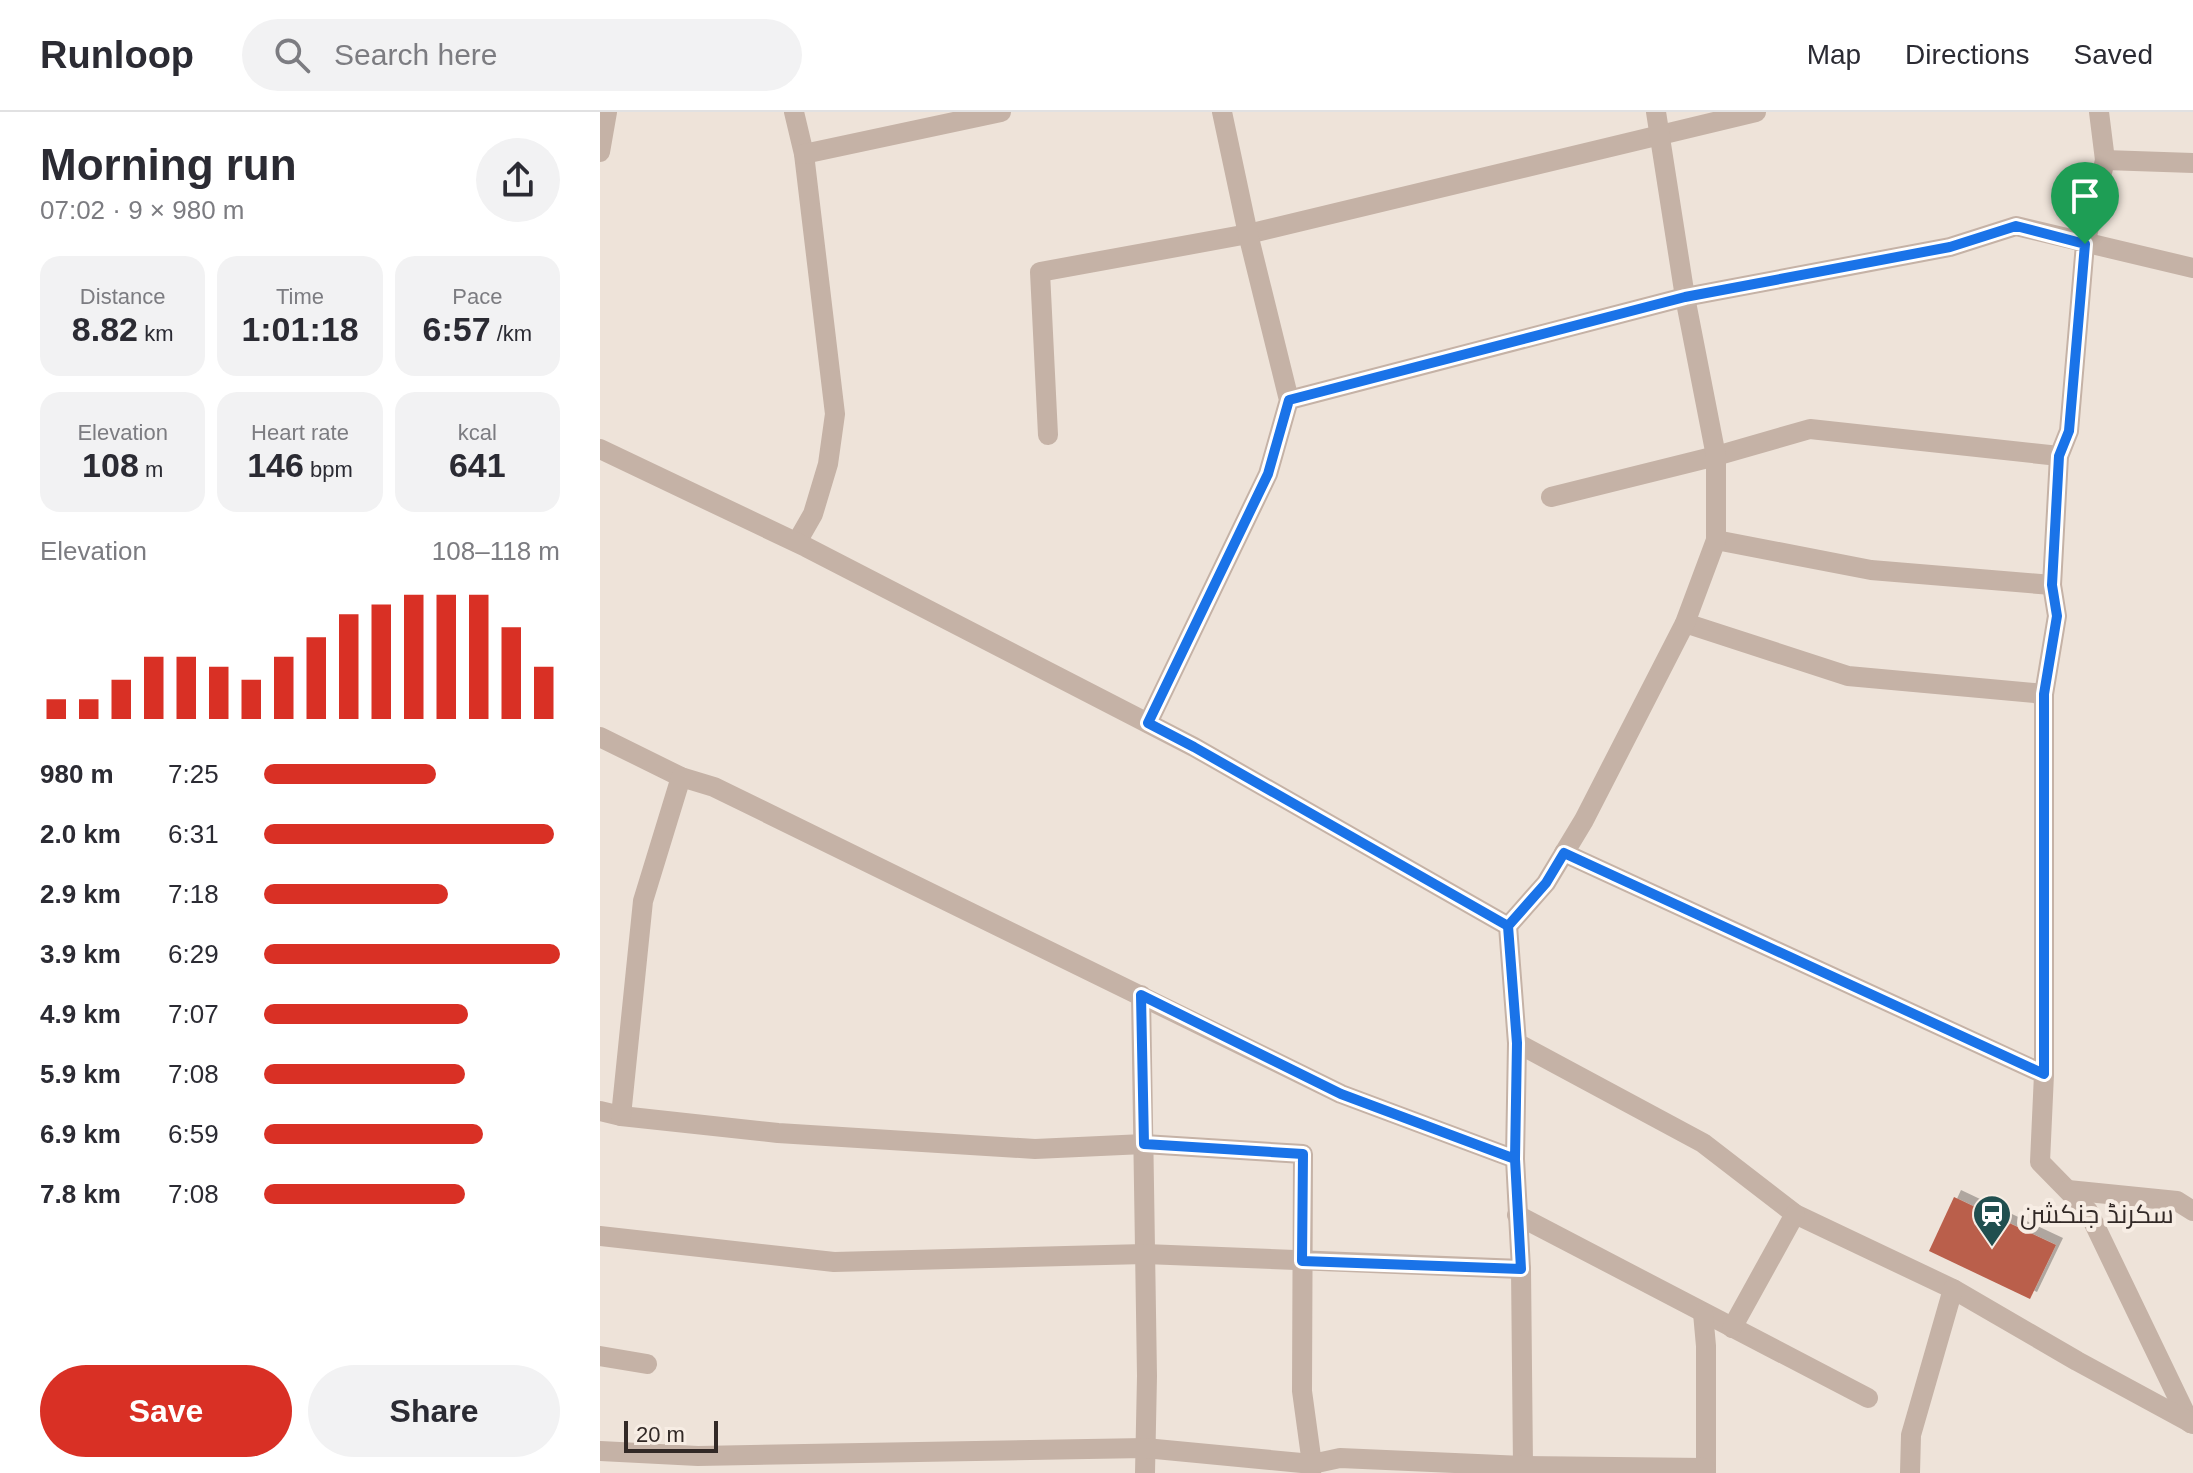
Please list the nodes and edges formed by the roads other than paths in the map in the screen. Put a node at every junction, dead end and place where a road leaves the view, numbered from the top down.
1 (607, 112) edge
2 (794, 112) edge
3 (1001, 112) edge
4 (1222, 112) edge
5 (1656, 112) edge
6 (1756, 112) edge
7 (2099, 112) edge
8 (1660, 135) junction
9 (600, 152) edge
10 (804, 154) junction
11 (2105, 160) junction
12 (2193, 163) edge
13 (1248, 234) junction
14 (2085, 244) junction
15 (2193, 268) edge
16 (1685, 297) junction
17 (1289, 400) junction
18 (1048, 435) dead end
19 (600, 449) edge
20 (1716, 456) junction
21 (2059, 456) junction
22 (1551, 497) dead end
23 (1716, 540) junction
24 (797, 542) junction
25 (2052, 585) junction
26 (1685, 623) junction
27 (2044, 694) junction
28 (1148, 723) junction
29 (600, 737) edge
30 (681, 777) junction
31 (1564, 853) junction
32 (1508, 926) junction
33 (1141, 995) junction
34 (1517, 1043) junction
35 (2044, 1074) junction
36 (600, 1111) edge
37 (621, 1116) junction
38 (1144, 1144) junction
39 (1515, 1159) junction
40 (2068, 1190) junction
41 (2193, 1211) edge
42 (1795, 1214) junction
43 (1517, 1215) junction
44 (600, 1236) edge
45 (1145, 1254) junction
46 (1302, 1261) junction
47 (1521, 1269) junction
48 (1953, 1289) junction
49 (1703, 1313) junction
50 (1732, 1328) junction
51 (600, 1356) edge
52 (647, 1364) dead end
53 (1868, 1398) dead end
54 (2192, 1424) edge
55 (1145, 1448) junction
56 (600, 1451) edge
57 (697, 1465) edge
58 (1523, 1466) junction
59 (1311, 1468) edge
60 (1501, 1469) edge
61 (1706, 1471) edge
62 (1145, 1473) edge
63 (1910, 1473) edge

1 - 9 street
2 - 10 street
3 - 10 street
4 - 13 street
5 - 8 street
6 - 8 street
7 - 11 street
8 - 13 street
8 - 16 street
10 - 24 street
11 - 12 street
11 - 14 street
13 - 17 street
13 - 18 street
14 - 15 street
14 - 16 street
14 - 21 street
16 - 17 street
16 - 20 street
17 - 28 street
19 - 24 street
20 - 21 street
20 - 22 street
20 - 23 street
21 - 25 street
23 - 25 street
23 - 26 street
24 - 28 street
25 - 27 street
26 - 27 street
26 - 31 street
27 - 35 street
28 - 32 street
29 - 30 street
30 - 33 street
30 - 37 street
31 - 32 street
31 - 35 street
32 - 34 street
33 - 38 street
33 - 39 street
34 - 39 street
34 - 42 street
35 - 40 street
36 - 37 street
37 - 38 street
38 - 45 street
38 - 46 street
39 - 43 street
40 - 41 street
40 - 54 street
42 - 48 street
42 - 50 street
43 - 47 street
43 - 49 street
44 - 45 street
45 - 46 street
45 - 55 street
46 - 47 street
46 - 59 street
47 - 58 street
48 - 54 street
48 - 63 street
49 - 50 street
49 - 61 street
50 - 53 street
51 - 52 street
55 - 57 street
55 - 59 street
55 - 62 street
56 - 57 street
58 - 60 street
58 - 61 street
59 - 60 street

